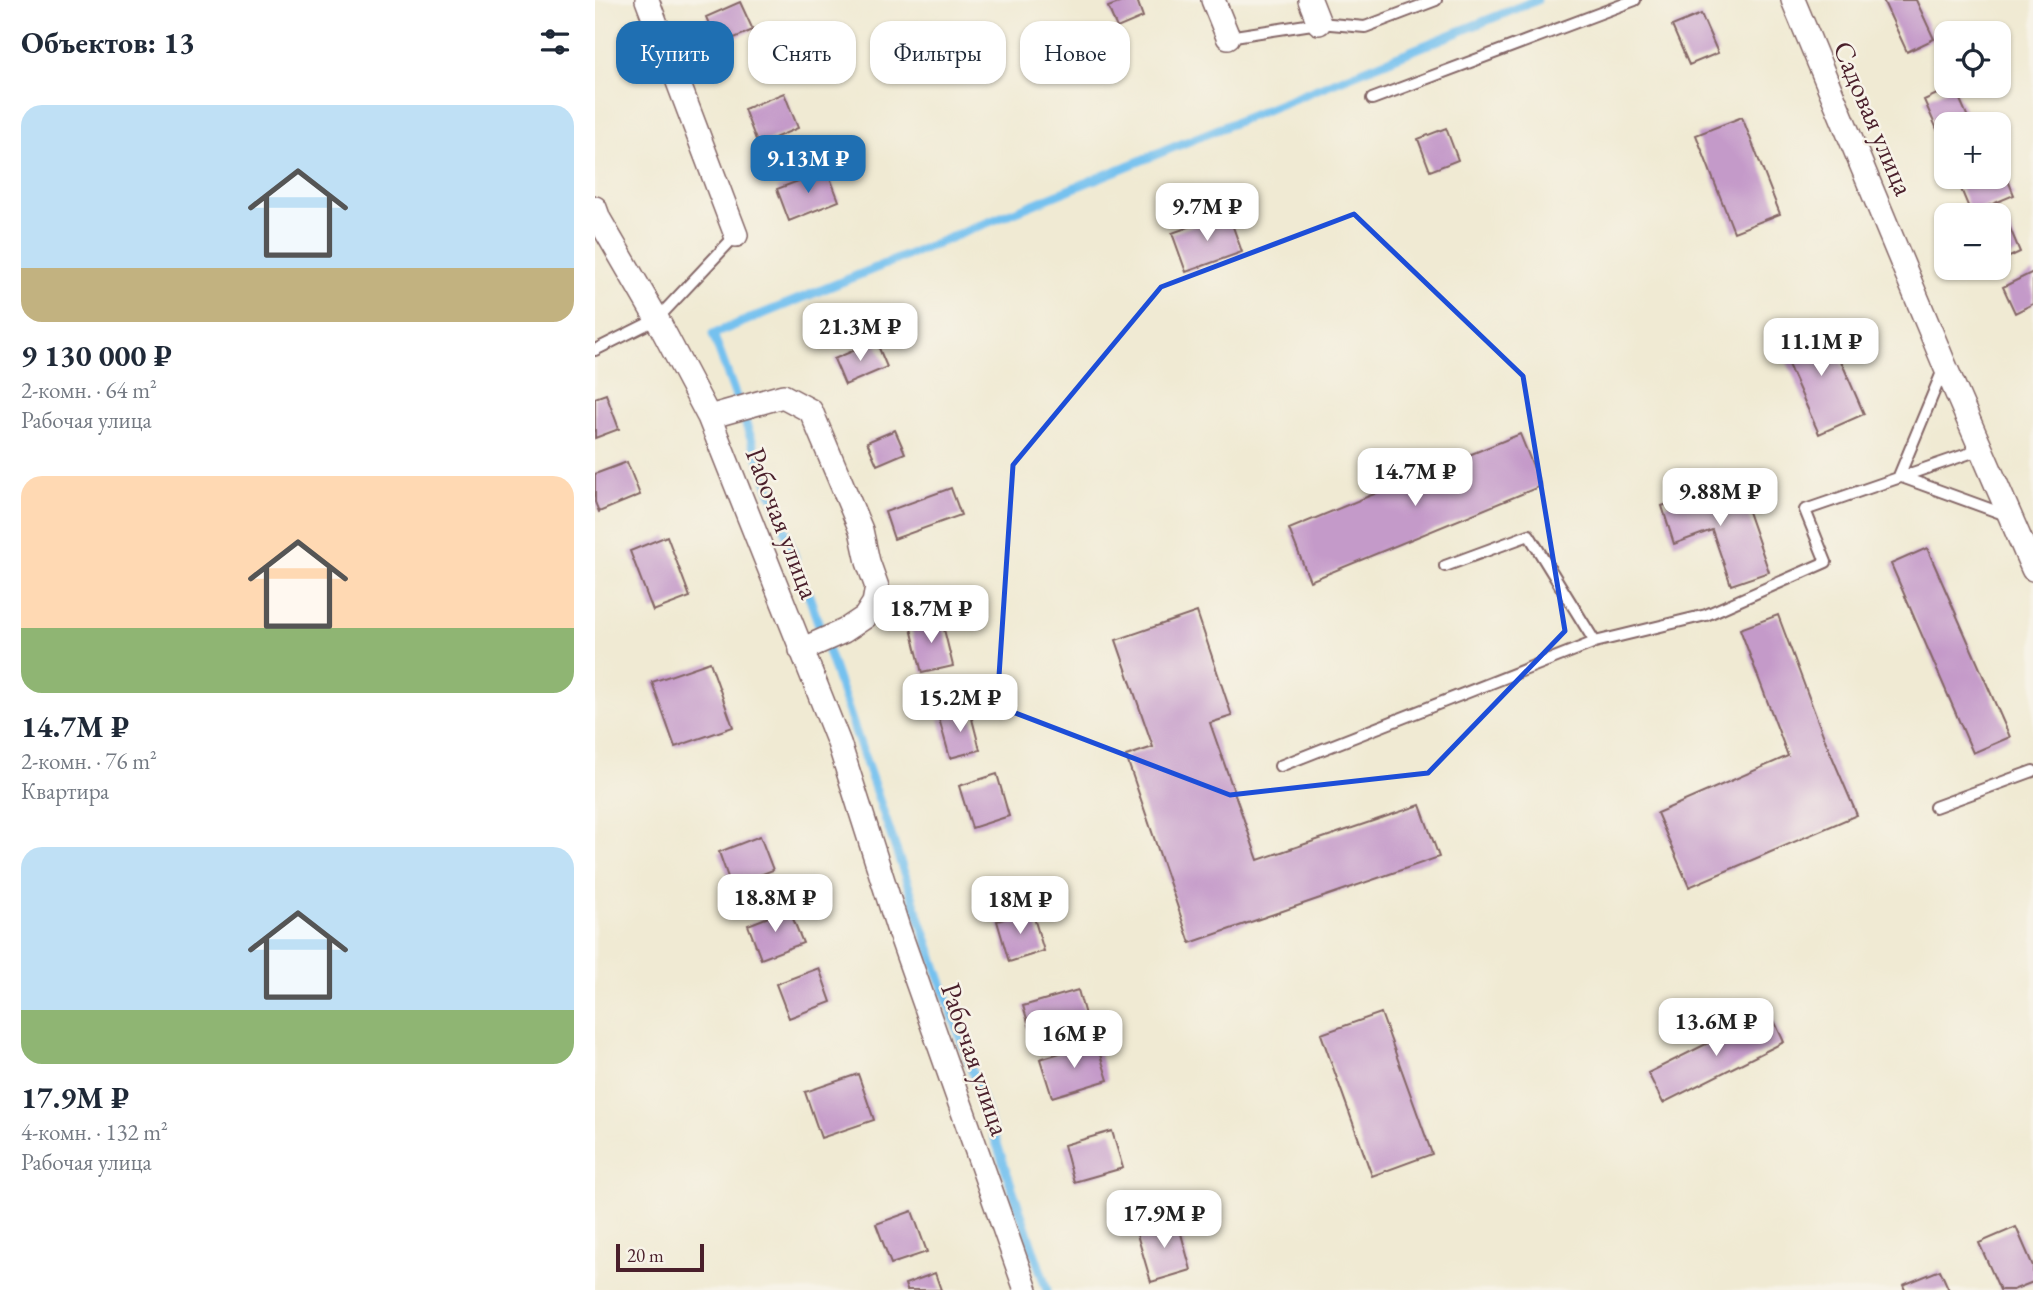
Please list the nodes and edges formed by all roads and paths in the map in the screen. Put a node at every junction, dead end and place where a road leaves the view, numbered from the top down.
1 (646, 0) edge
2 (1213, 0) edge
3 (1310, 0) edge
4 (1436, 0) edge
5 (1635, 0) edge
6 (1793, 0) edge
7 (1319, 23) junction
8 (1228, 37) joint
9 (1372, 99) dead end
10 (595, 208) edge
11 (736, 235) joint
12 (657, 319) junction
13 (595, 350) edge
14 (1945, 366) junction
15 (709, 417) junction
16 (1982, 449) junction
17 (1899, 476) junction
18 (2012, 517) junction
19 (1445, 566) dead end
20 (2033, 569) edge
21 (1595, 642) junction
22 (801, 650) junction
23 (1280, 766) dead end
24 (2033, 771) edge
25 (1935, 807) dead end
26 (1026, 1290) edge

1 - 11 street
2 - 8 street
3 - 7 street
4 - 7 lane
5 - 9 lane
6 - 14 street, Садовая улица
7 - 8 lane
10 - 12 street, Рабочая улица
11 - 12 lane
12 - 13 lane
12 - 15 street, Рабочая улица
14 - 16 street, Садовая улица
14 - 17 lane
15 - 22 street, Рабочая улица
15 - 22 street, Рабочая улица
16 - 17 lane
16 - 18 street, Садовая улица
17 - 18 lane
17 - 21 lane
18 - 20 street, Садовая улица
19 - 21 lane
21 - 23 lane
22 - 26 street, Рабочая улица
24 - 25 lane

